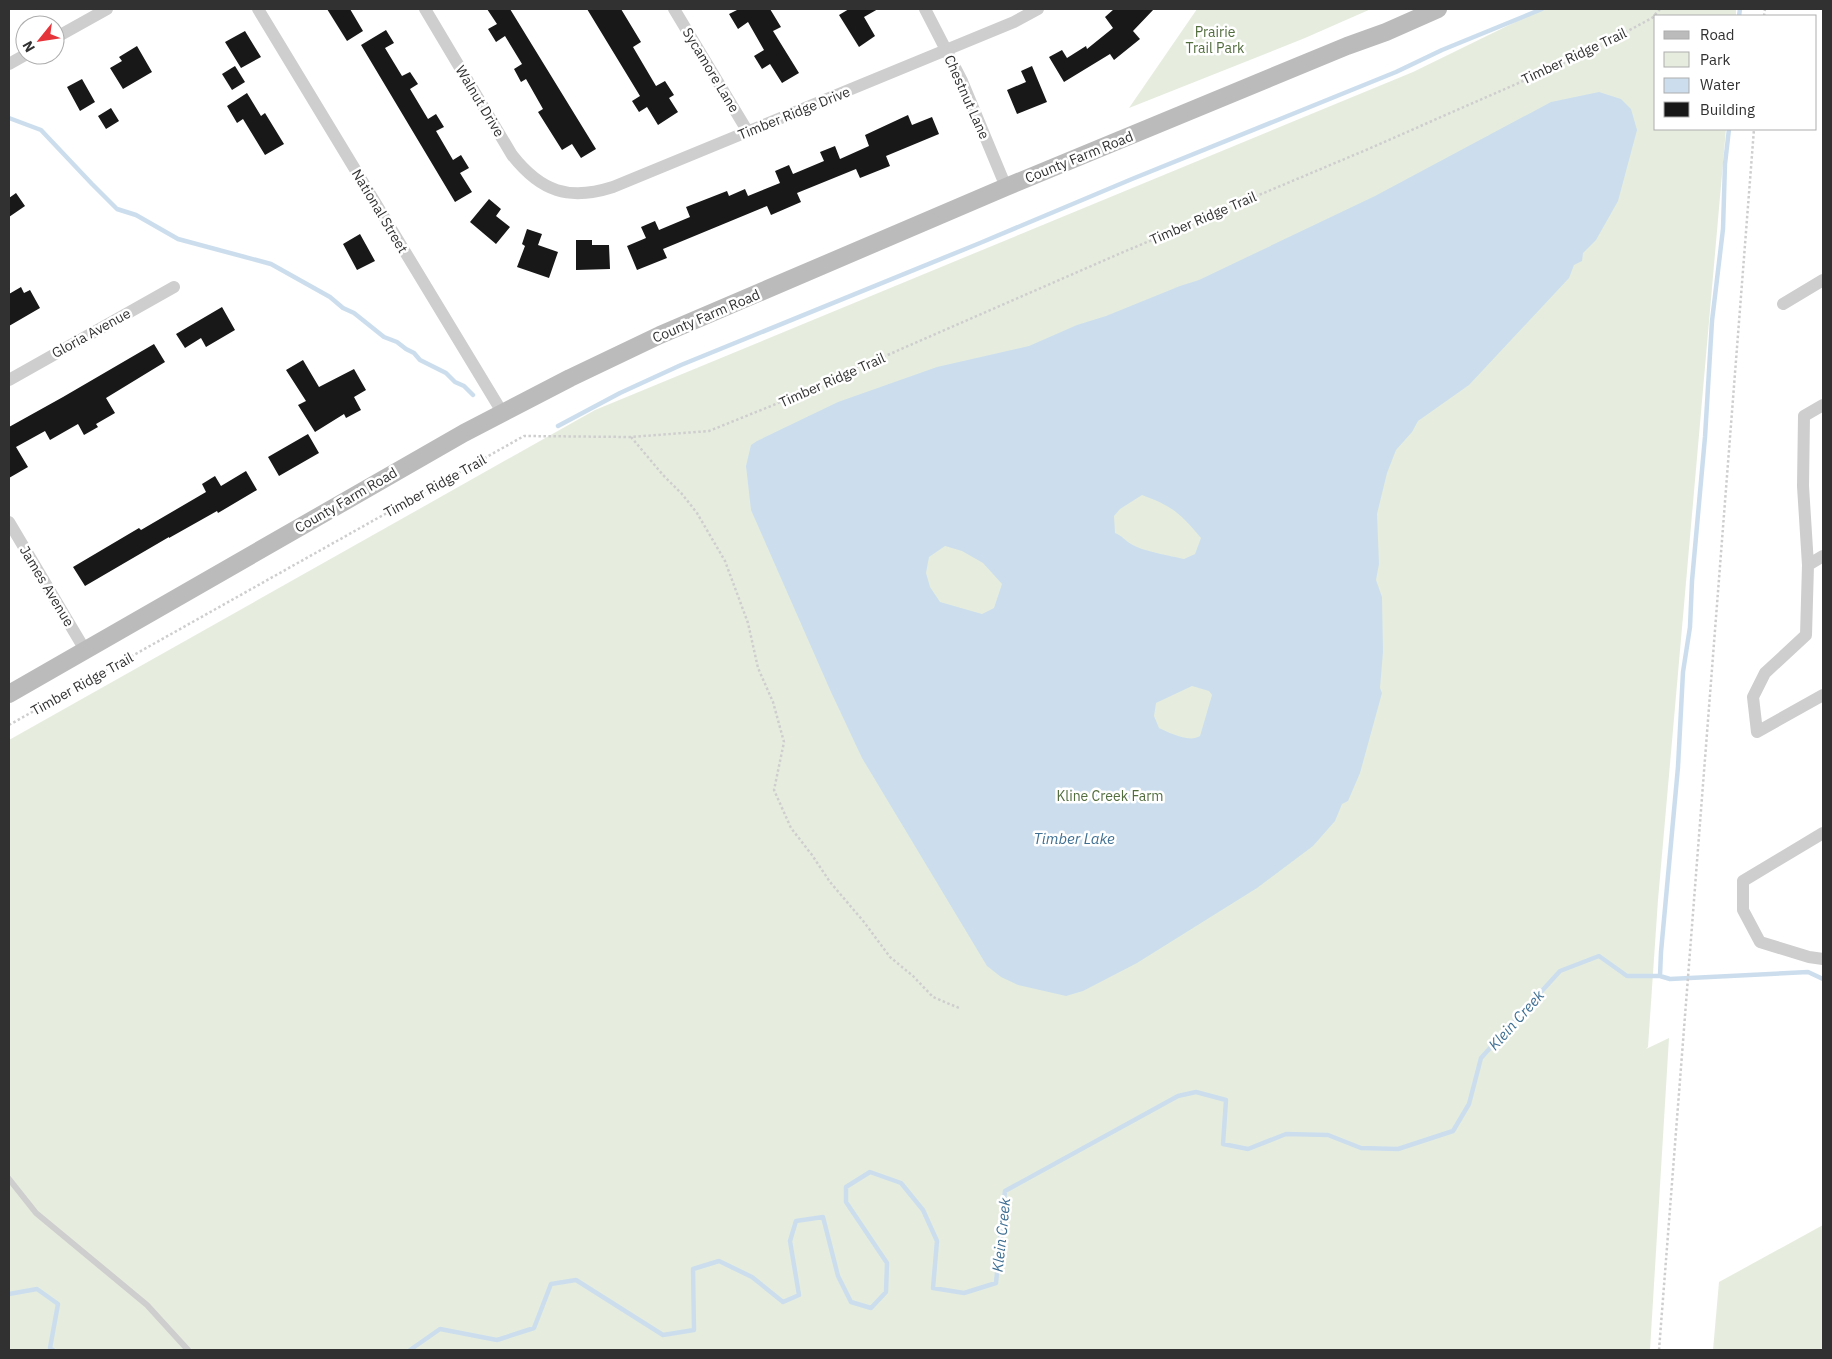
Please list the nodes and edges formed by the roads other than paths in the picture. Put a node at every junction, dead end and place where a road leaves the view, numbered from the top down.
1 (107, 9) edge
2 (258, 9) edge
3 (425, 9) edge
4 (674, 9) edge
5 (925, 9) edge
6 (1038, 9) edge
7 (1438, 9) edge
8 (65, 32) edge
9 (947, 50) junction
10 (748, 132) junction
11 (546, 186) joint
12 (1006, 187) junction
13 (1823, 280) edge
14 (174, 287) dead end
15 (1783, 304) dead end
16 (9, 380) edge
17 (1823, 405) edge
18 (502, 412) junction
19 (9, 522) edge
20 (1823, 556) edge
21 (1808, 565) junction
22 (85, 650) junction
23 (9, 694) edge
24 (1823, 695) edge
25 (1823, 833) edge
26 (1823, 959) edge
27 (9, 1179) edge
28 (188, 1350) edge

1 - 8 street
2 - 18 street, National Street
3 - 11 street, Walnut Drive
4 - 10 street, Sycamore Lane
5 - 9 street, Chestnut Lane
6 - 9 street, Timber Ridge Drive
7 - 12 main road, County Farm Road
9 - 10 street, Timber Ridge Drive
9 - 12 street, Chestnut Lane
10 - 11 street, Timber Ridge Drive
12 - 18 main road, County Farm Road
13 - 15 street
14 - 16 street, Gloria Avenue
17 - 21 street
18 - 22 main road, County Farm Road
19 - 22 street, James Avenue
20 - 21 street
21 - 24 street
22 - 23 main road, County Farm Road
25 - 26 street
27 - 28 lane

